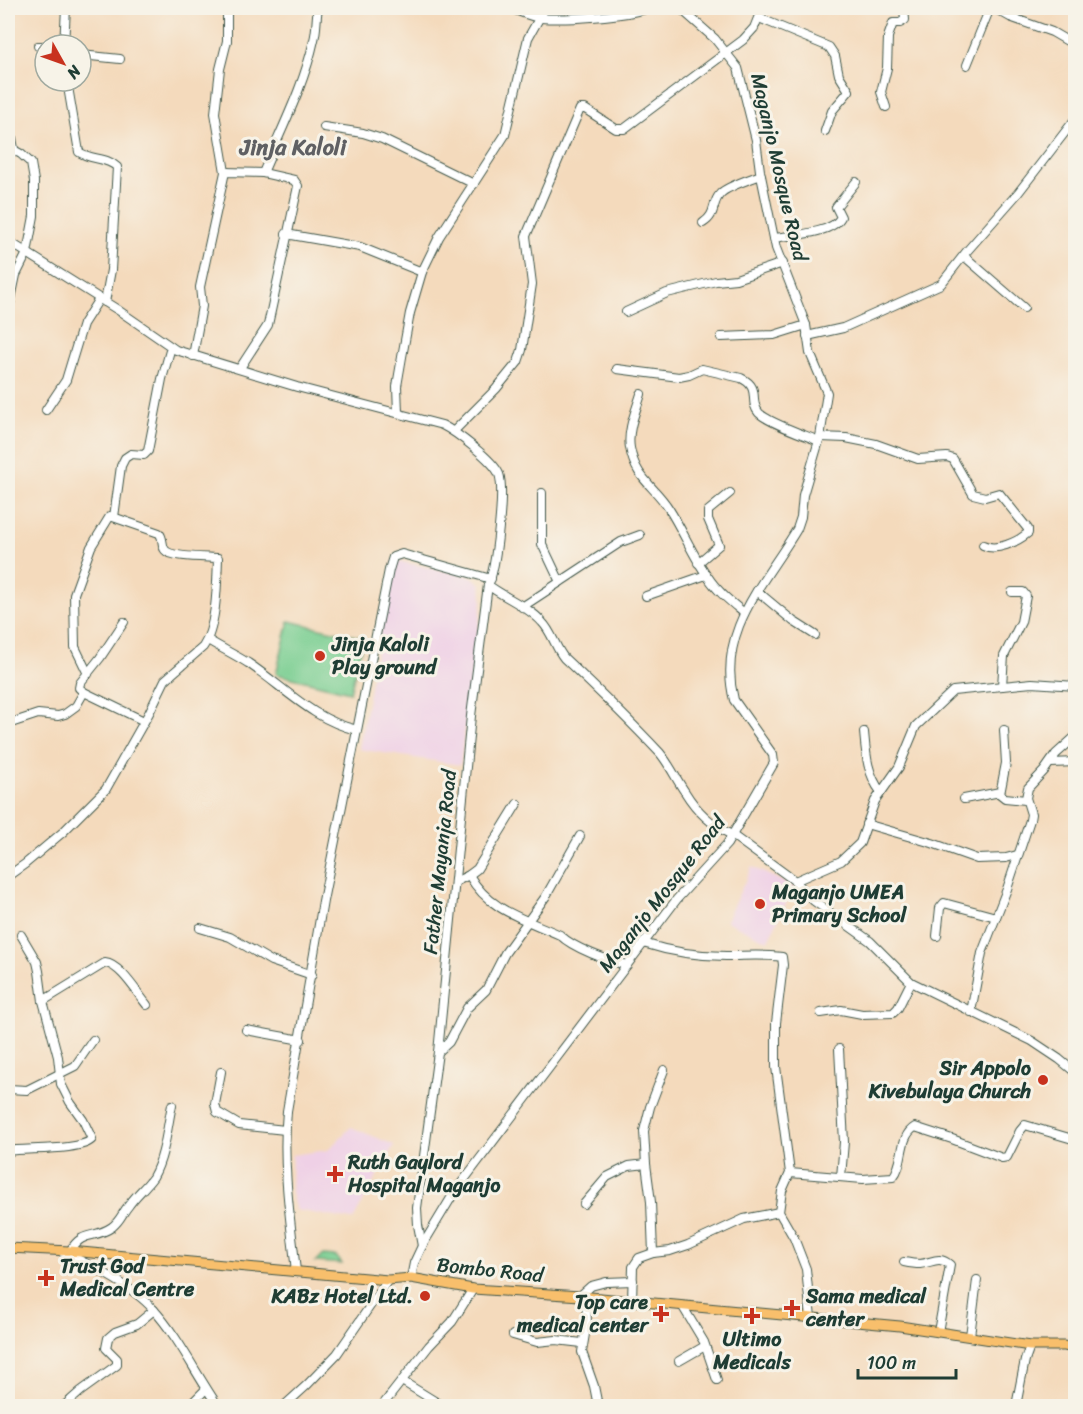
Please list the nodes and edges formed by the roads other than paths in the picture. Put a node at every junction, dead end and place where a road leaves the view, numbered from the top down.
1 (66, 8) edge
2 (227, 8) edge
3 (318, 8) edge
4 (510, 8) edge
5 (544, 8) edge
6 (648, 8) edge
7 (680, 8) edge
8 (762, 8) edge
9 (904, 8) edge
10 (992, 8) edge
11 (538, 18) junction
12 (759, 18) junction
13 (65, 33) edge
14 (1076, 46) edge
15 (727, 51) junction
16 (93, 56) edge
17 (120, 59) dead end
18 (967, 65) dead end
19 (69, 93) edge
20 (886, 107) dead end
21 (8, 115) edge
22 (1076, 118) edge
23 (324, 127) dead end
24 (825, 131) dead end
25 (11, 148) edge
26 (225, 172) junction
27 (263, 173) junction
28 (761, 175) junction
29 (856, 182) dead end
30 (474, 184) junction
31 (703, 223) dead end
32 (286, 234) junction
33 (774, 238) junction
34 (8, 241) edge
35 (27, 253) junction
36 (964, 256) junction
37 (783, 263) junction
38 (422, 272) junction
39 (102, 301) junction
40 (1024, 308) dead end
41 (626, 312) dead end
42 (8, 313) edge
43 (806, 325) junction
44 (807, 336) junction
45 (722, 338) dead end
46 (171, 347) junction
47 (194, 356) junction
48 (240, 368) junction
49 (617, 369) dead end
50 (641, 394) dead end
51 (46, 410) dead end
52 (398, 412) junction
53 (454, 431) junction
54 (819, 439) junction
55 (542, 493) dead end
56 (730, 493) dead end
57 (114, 517) junction
58 (640, 534) dead end
59 (983, 544) dead end
60 (698, 563) junction
61 (706, 575) junction
62 (489, 582) junction
63 (560, 582) junction
64 (757, 591) junction
65 (1012, 592) dead end
66 (646, 596) dead end
67 (522, 607) junction
68 (744, 613) junction
69 (124, 622) dead end
70 (815, 635) dead end
71 (208, 640) junction
72 (88, 674) junction
73 (1002, 686) junction
74 (1076, 686) edge
75 (84, 692) junction
76 (1076, 709) edge
77 (144, 721) junction
78 (8, 724) edge
79 (357, 730) junction
80 (1004, 730) dead end
81 (864, 732) dead end
82 (1076, 734) edge
83 (1076, 762) edge
84 (1051, 763) junction
85 (881, 792) junction
86 (1000, 792) junction
87 (964, 799) dead end
88 (1026, 800) junction
89 (517, 804) dead end
90 (866, 824) junction
91 (732, 835) junction
92 (580, 836) dead end
93 (1017, 855) junction
94 (469, 875) junction
95 (8, 876) edge
96 (795, 881) junction
97 (455, 882) junction
98 (996, 917) junction
99 (528, 921) junction
100 (200, 928) dead end
101 (21, 935) dead end
102 (938, 936) dead end
103 (643, 943) junction
104 (627, 964) junction
105 (312, 975) junction
106 (911, 982) junction
107 (43, 1001) junction
108 (147, 1005) dead end
109 (972, 1012) junction
110 (821, 1013) dead end
111 (246, 1030) dead end
112 (93, 1040) dead end
113 (301, 1040) junction
114 (839, 1049) dead end
115 (438, 1052) junction
116 (664, 1070) dead end
117 (221, 1072) dead end
118 (1076, 1073) edge
119 (59, 1075) junction
120 (8, 1089) edge
121 (172, 1105) dead end
122 (285, 1130) junction
123 (1076, 1140) edge
124 (8, 1151) edge
125 (646, 1164) junction
126 (790, 1173) junction
127 (841, 1177) junction
128 (584, 1204) dead end
129 (779, 1212) junction
130 (422, 1246) junction
131 (8, 1248) edge
132 (66, 1252) junction
133 (653, 1252) junction
134 (904, 1262) dead end
135 (296, 1271) junction
136 (411, 1278) junction
137 (388, 1280) junction
138 (977, 1280) dead end
139 (633, 1281) junction
140 (473, 1289) junction
141 (583, 1297) junction
142 (632, 1301) junction
143 (683, 1306) junction
144 (154, 1310) junction
145 (810, 1318) junction
146 (938, 1332) junction
147 (513, 1335) dead end
148 (970, 1336) junction
149 (582, 1343) junction
150 (705, 1346) junction
151 (1030, 1346) junction
152 (1076, 1349) edge
153 (679, 1361) dead end
154 (717, 1380) dead end
155 (402, 1381) junction
156 (206, 1389) junction
157 (436, 1402) dead end
158 (284, 1406) edge
159 (64, 1407) edge
160 (189, 1407) edge
161 (218, 1407) edge
162 (382, 1407) edge
163 (598, 1407) edge
164 (1016, 1407) edge

1 - 13 street
2 - 26 street
3 - 27 street
4 - 11 street
5 - 11 street
6 - 11 street
7 - 15 street, Maganjo Mosque Road
8 - 12 street
9 - 20 street
10 - 14 street
10 - 18 street
11 - 30 street
12 - 15 street
12 - 24 street
15 - 28 street, Maganjo Mosque Road
15 - 53 street
16 - 17 street
19 - 39 street
21 - 25 street
22 - 36 street
23 - 30 street
25 - 35 street
26 - 27 street
26 - 47 street
27 - 32 street
28 - 31 street
28 - 33 street, Maganjo Mosque Road
29 - 33 street
30 - 38 street
32 - 38 street
32 - 48 street
33 - 37 street, Maganjo Mosque Road
34 - 35 street
35 - 39 street
35 - 42 street
36 - 40 street
36 - 44 street
37 - 41 street
37 - 43 street, Maganjo Mosque Road
38 - 52 street
39 - 46 street
39 - 51 street
43 - 44 street, Maganjo Mosque Road
43 - 45 street
44 - 54 street, Maganjo Mosque Road
46 - 47 street
46 - 57 street
47 - 48 street
48 - 52 street
49 - 54 street
50 - 60 street
52 - 53 street
53 - 62 street, Father Mayanja Road
54 - 59 street
54 - 64 street, Maganjo Mosque Road
55 - 63 street
56 - 60 street
57 - 71 street
57 - 72 street
58 - 63 street
60 - 61 street
61 - 66 street
61 - 68 street
62 - 67 street
62 - 79 street
62 - 97 street, Father Mayanja Road
63 - 67 street
64 - 68 street, Maganjo Mosque Road
64 - 70 street
65 - 73 street
67 - 91 street
68 - 91 street, Maganjo Mosque Road
69 - 72 street
71 - 77 street
71 - 79 street
72 - 75 street
73 - 74 street
73 - 85 street
75 - 77 street
75 - 78 street
76 - 82 street
77 - 95 street
79 - 105 street
80 - 86 street
81 - 85 street
82 - 84 street
83 - 84 street
84 - 88 street
85 - 90 street
86 - 87 street
86 - 88 street
88 - 93 street
89 - 94 street
90 - 93 street
90 - 96 street
91 - 96 street
91 - 103 street, Maganjo Mosque Road
92 - 99 street
93 - 98 street
94 - 97 street
94 - 99 street
96 - 106 street
97 - 115 street, Father Mayanja Road
98 - 102 street
98 - 109 street
99 - 104 street
99 - 115 street
100 - 105 street
101 - 107 street
103 - 104 street, Maganjo Mosque Road
103 - 126 street
104 - 130 street, Maganjo Mosque Road
105 - 113 street
106 - 109 street
106 - 110 street
107 - 108 street
107 - 119 street
109 - 118 street
111 - 113 street
112 - 119 street
113 - 122 street
114 - 127 street
115 - 130 street, Father Mayanja Road
116 - 125 street
117 - 122 street
119 - 120 street
119 - 124 street
121 - 132 street
122 - 135 street
123 - 127 street
125 - 128 street
125 - 133 street
126 - 127 street
126 - 129 street
129 - 133 street
129 - 145 street
130 - 136 street, Maganjo Mosque Road
131 - 132 main road, Bombo Road
132 - 135 main road, Bombo Road
132 - 144 street
133 - 139 street
134 - 146 street
135 - 137 main road, Bombo Road
136 - 137 main road, Bombo Road
136 - 140 main road, Bombo Road
137 - 158 street
138 - 148 street
139 - 141 street
139 - 142 street
140 - 141 main road, Bombo Road
140 - 155 street
141 - 142 main road, Bombo Road
141 - 149 street
142 - 143 main road, Bombo Road
143 - 145 main road, Bombo Road
143 - 150 street
144 - 156 street
144 - 159 street
145 - 146 main road, Bombo Road
146 - 148 main road, Bombo Road
147 - 149 street
148 - 151 main road, Bombo Road
149 - 163 street
150 - 153 street
150 - 154 street
151 - 152 main road, Bombo Road
151 - 164 street
155 - 157 street
155 - 162 street
156 - 160 street
156 - 161 street

